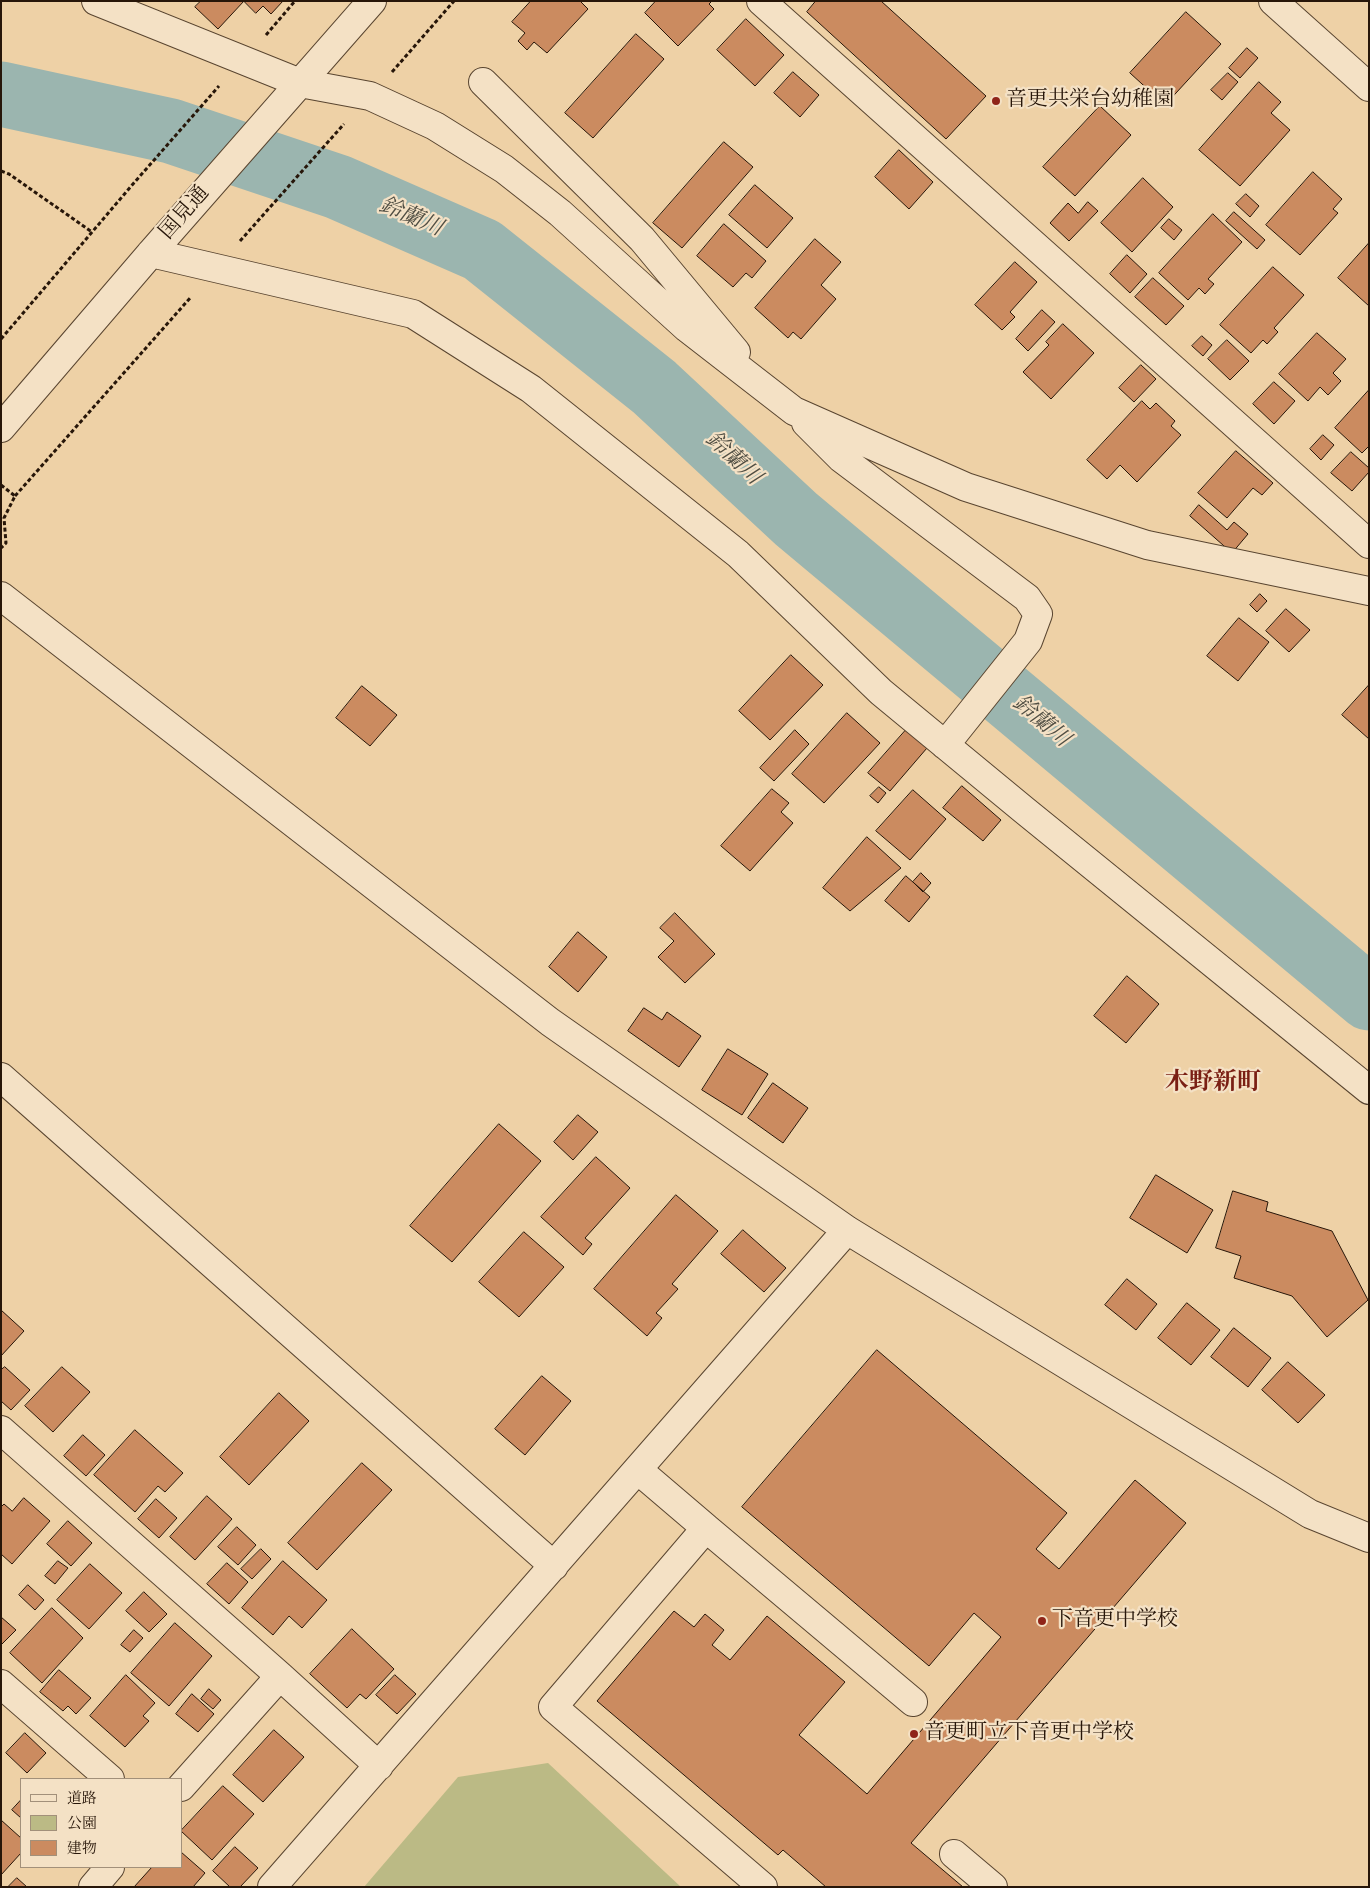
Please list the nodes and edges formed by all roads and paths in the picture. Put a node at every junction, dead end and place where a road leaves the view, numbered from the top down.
1 (96, 1) edge
2 (372, 1) edge
3 (761, 1) edge
4 (1273, 1) edge
5 (483, 82) dead end
6 (300, 83) junction
7 (1368, 85) edge
8 (207, 99) dead end
9 (333, 136) dead end
10 (1, 171) edge
11 (92, 232) junction
12 (151, 253) junction
13 (216, 268) junction
14 (1, 340) edge
15 (771, 393) junction
16 (794, 411) junction
17 (1, 428) edge
18 (1, 485) edge
19 (15, 496) junction
20 (1369, 544) edge
21 (1, 548) edge
22 (1369, 591) edge
23 (1, 596) edge
24 (944, 745) junction
25 (1, 1077) edge
26 (1369, 1090) edge
27 (847, 1230) junction
28 (1, 1430) edge
29 (638, 1470) junction
30 (706, 1528) junction
31 (1369, 1538) edge
32 (554, 1566) junction
33 (280, 1676) junction
34 (1, 1684) edge
35 (913, 1702) dead end
36 (379, 1766) junction
37 (109, 1778) edge
38 (182, 1786) edge
39 (954, 1854) dead end
40 (109, 1868) edge
41 (93, 1887) edge
42 (272, 1887) edge
43 (763, 1887) edge
44 (993, 1887) edge

1 - 6 street
2 - 6 street, 国見通
3 - 20 street
4 - 7 street
5 - 15 street
6 - 12 street, 国見通
6 - 15 street
8 - 11 path
9 - 13 path
10 - 11 path
11 - 14 path
12 - 13 street
12 - 17 street, 国見通
13 - 19 path
13 - 24 street
15 - 16 street
16 - 22 street
16 - 24 street
18 - 19 path
19 - 21 path
23 - 27 street
24 - 26 street
25 - 32 street
27 - 29 street
27 - 31 street
28 - 33 street
29 - 30 street
29 - 32 street
30 - 35 street
30 - 43 street
32 - 36 street
33 - 36 street
33 - 38 street
34 - 37 street
36 - 42 street
39 - 44 street
40 - 41 street

